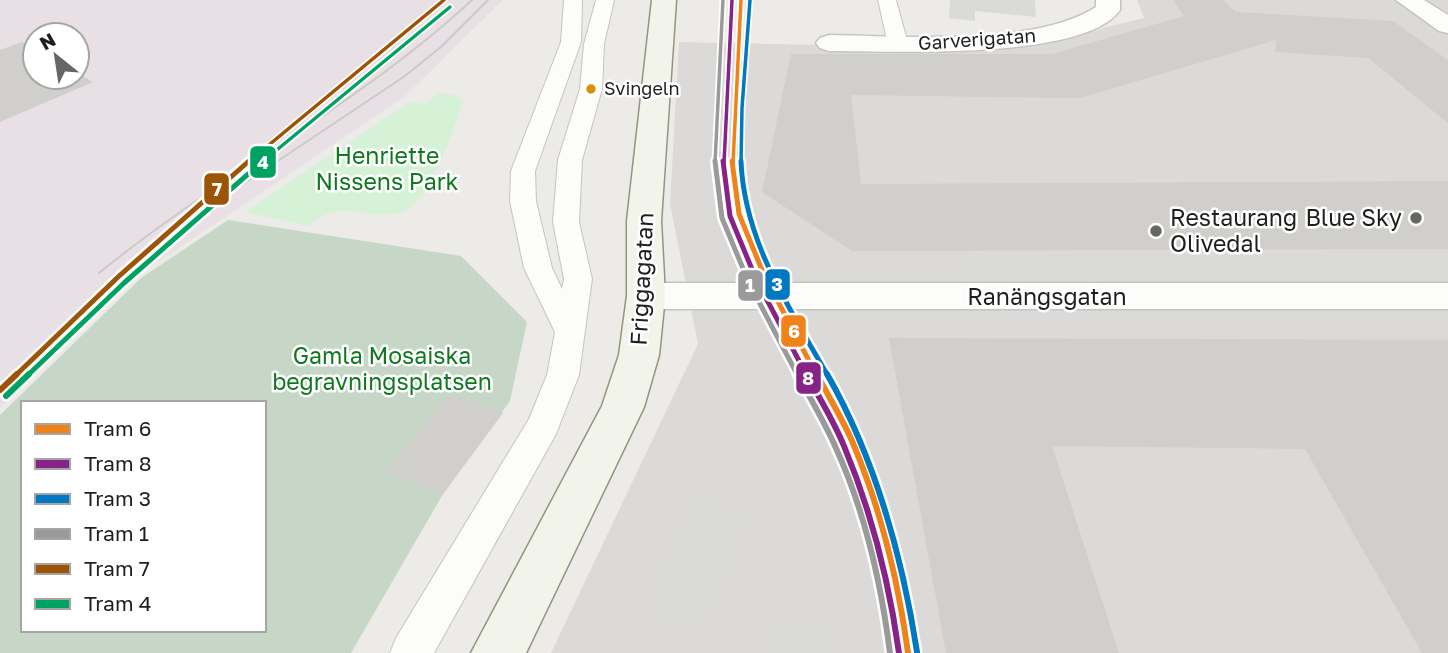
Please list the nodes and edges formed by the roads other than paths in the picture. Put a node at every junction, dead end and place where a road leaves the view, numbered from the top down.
1 (573, 0) edge
2 (605, 0) edge
3 (664, 0) edge
4 (887, 0) edge
5 (1108, 0) edge
6 (1408, 0) edge
7 (1448, 26) edge
8 (829, 43) dead end
9 (898, 44) junction
10 (646, 296) junction
11 (1448, 296) edge
12 (569, 331) junction
13 (411, 653) edge
14 (498, 653) edge

1 - 12 lane
2 - 12 lane
3 - 10 main road, Friggagatan
4 - 9 lane
5 - 9 street, Garverigatan
6 - 7 street
8 - 9 street, Garverigatan
10 - 11 street, Ranängsgatan
10 - 14 main road, Friggagatan
12 - 13 lane

